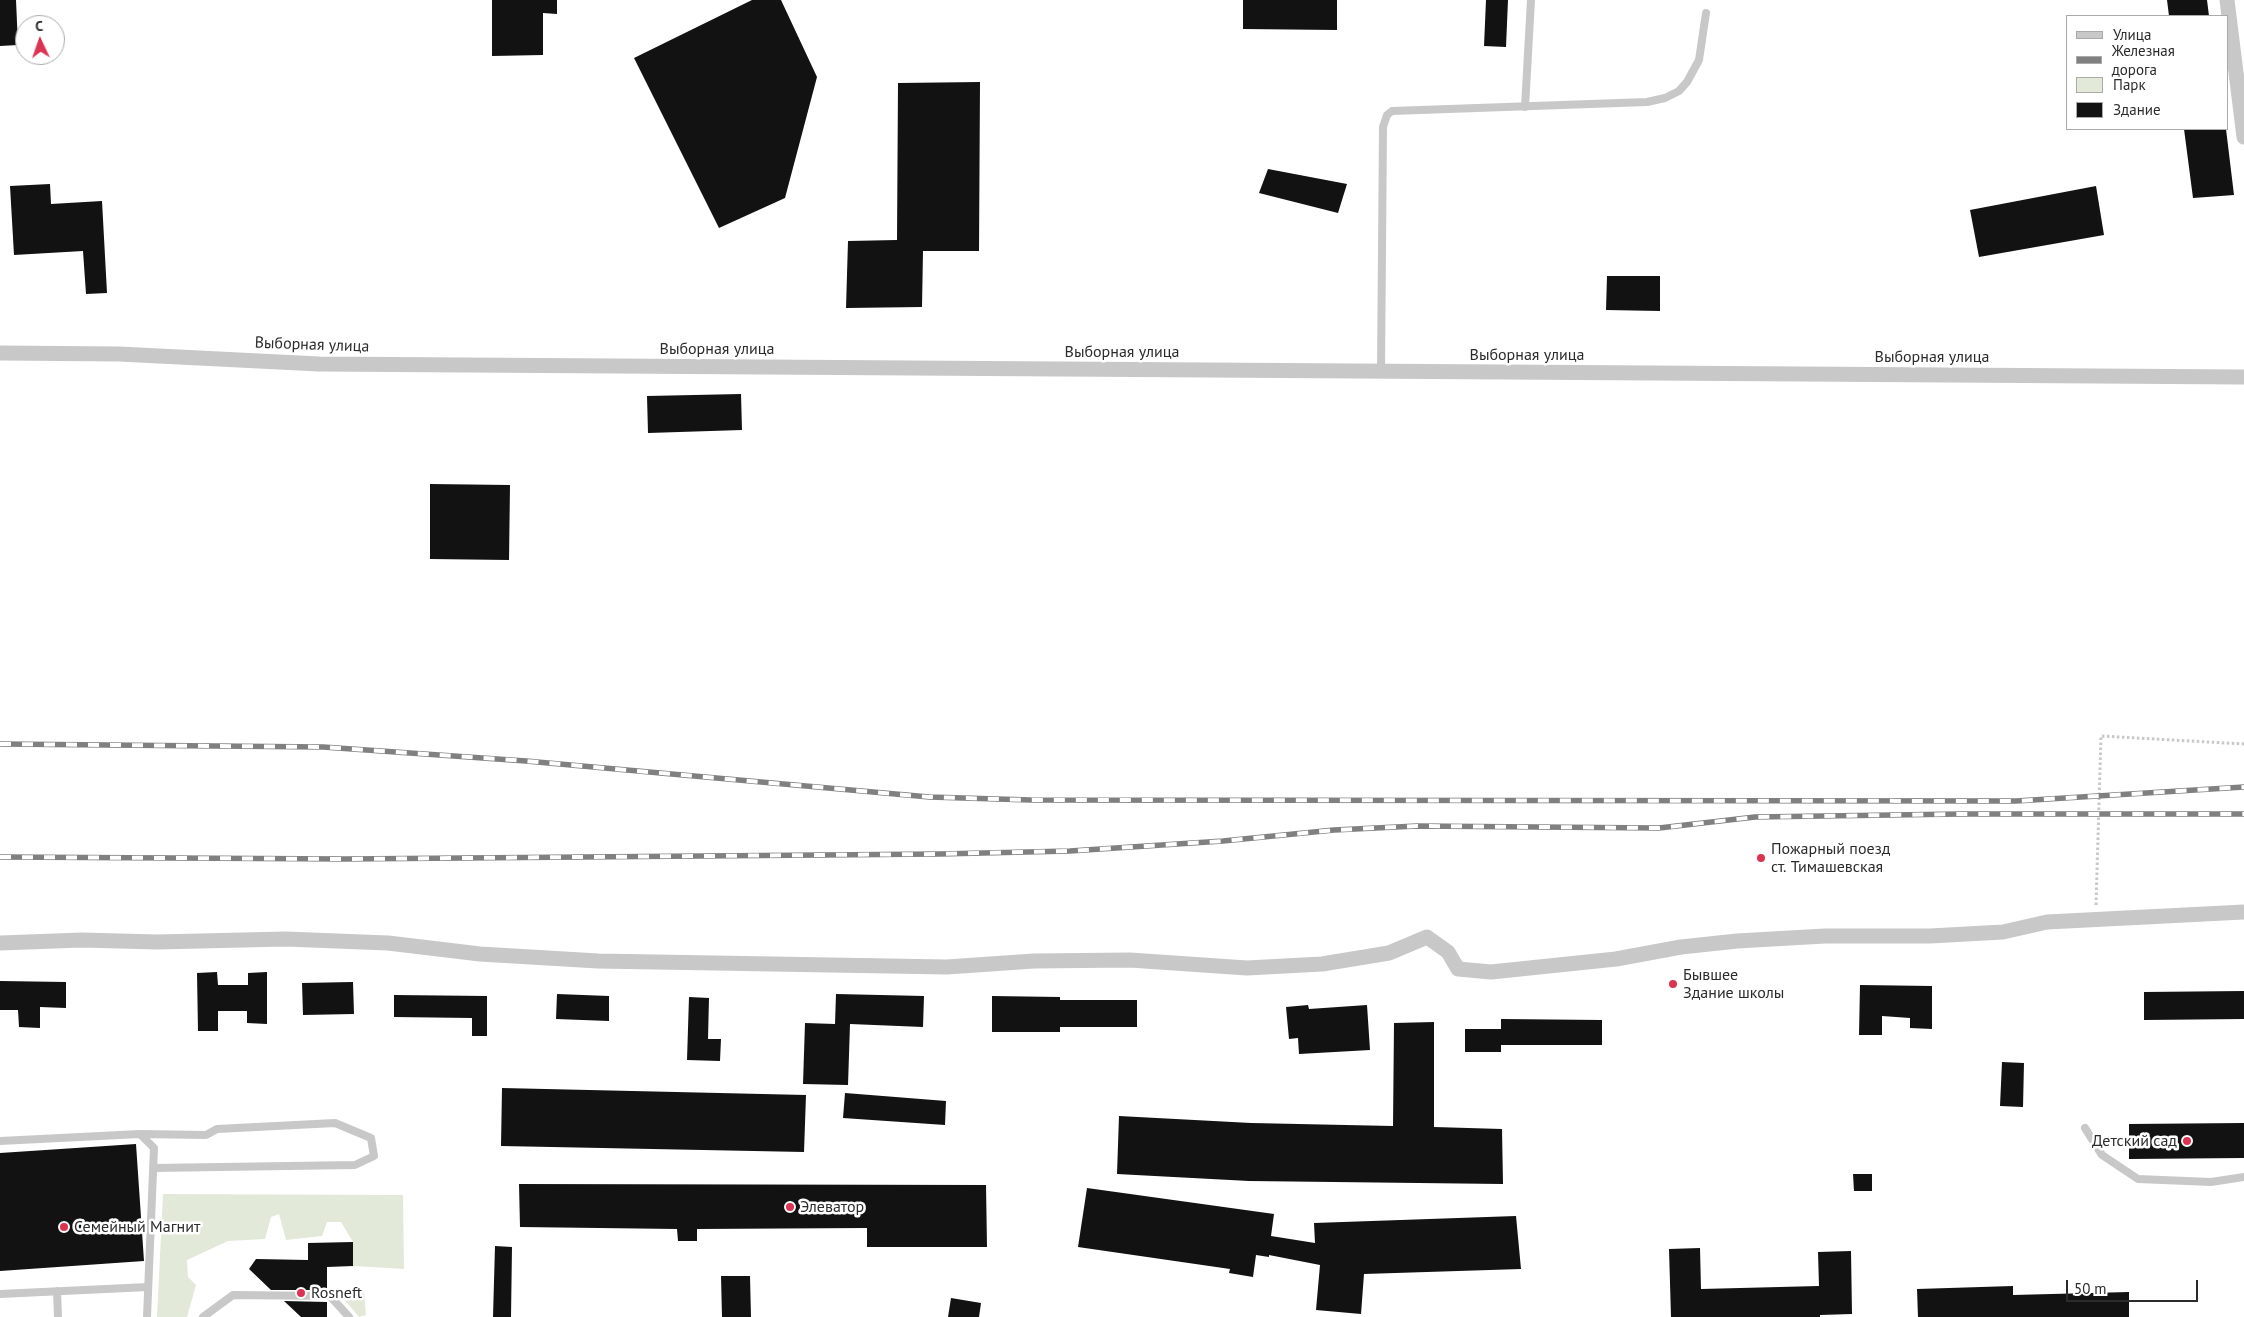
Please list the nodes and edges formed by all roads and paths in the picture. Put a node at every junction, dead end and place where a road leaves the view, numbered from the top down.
1 (1531, 0) edge
2 (2227, 0) edge
3 (1706, 13) dead end
4 (2229, 15) edge
5 (2229, 16) edge
6 (1525, 107) junction
7 (2244, 137) edge
8 (0, 353) edge
9 (1382, 371) junction
10 (2244, 377) edge
11 (2244, 744) edge
12 (2244, 912) edge
13 (2096, 920) junction
14 (0, 943) edge
15 (2085, 1128) dead end
16 (140, 1134) junction
17 (0, 1141) edge
18 (153, 1168) junction
19 (2244, 1177) edge
20 (148, 1287) junction
21 (57, 1291) junction
22 (0, 1294) edge
23 (58, 1317) edge
24 (147, 1317) edge
25 (203, 1317) edge
26 (349, 1317) edge

1 - 6 lane
2 - 4 street
3 - 6 lane
5 - 7 street
6 - 9 lane
8 - 9 street, Выборная улица
9 - 10 street, Выборная улица
11 - 13 path
12 - 13 street
13 - 14 street
15 - 19 lane
16 - 17 lane
16 - 18 lane
16 - 18 lane
18 - 20 lane
20 - 21 lane
20 - 24 lane
21 - 22 lane
21 - 23 lane
25 - 26 lane

